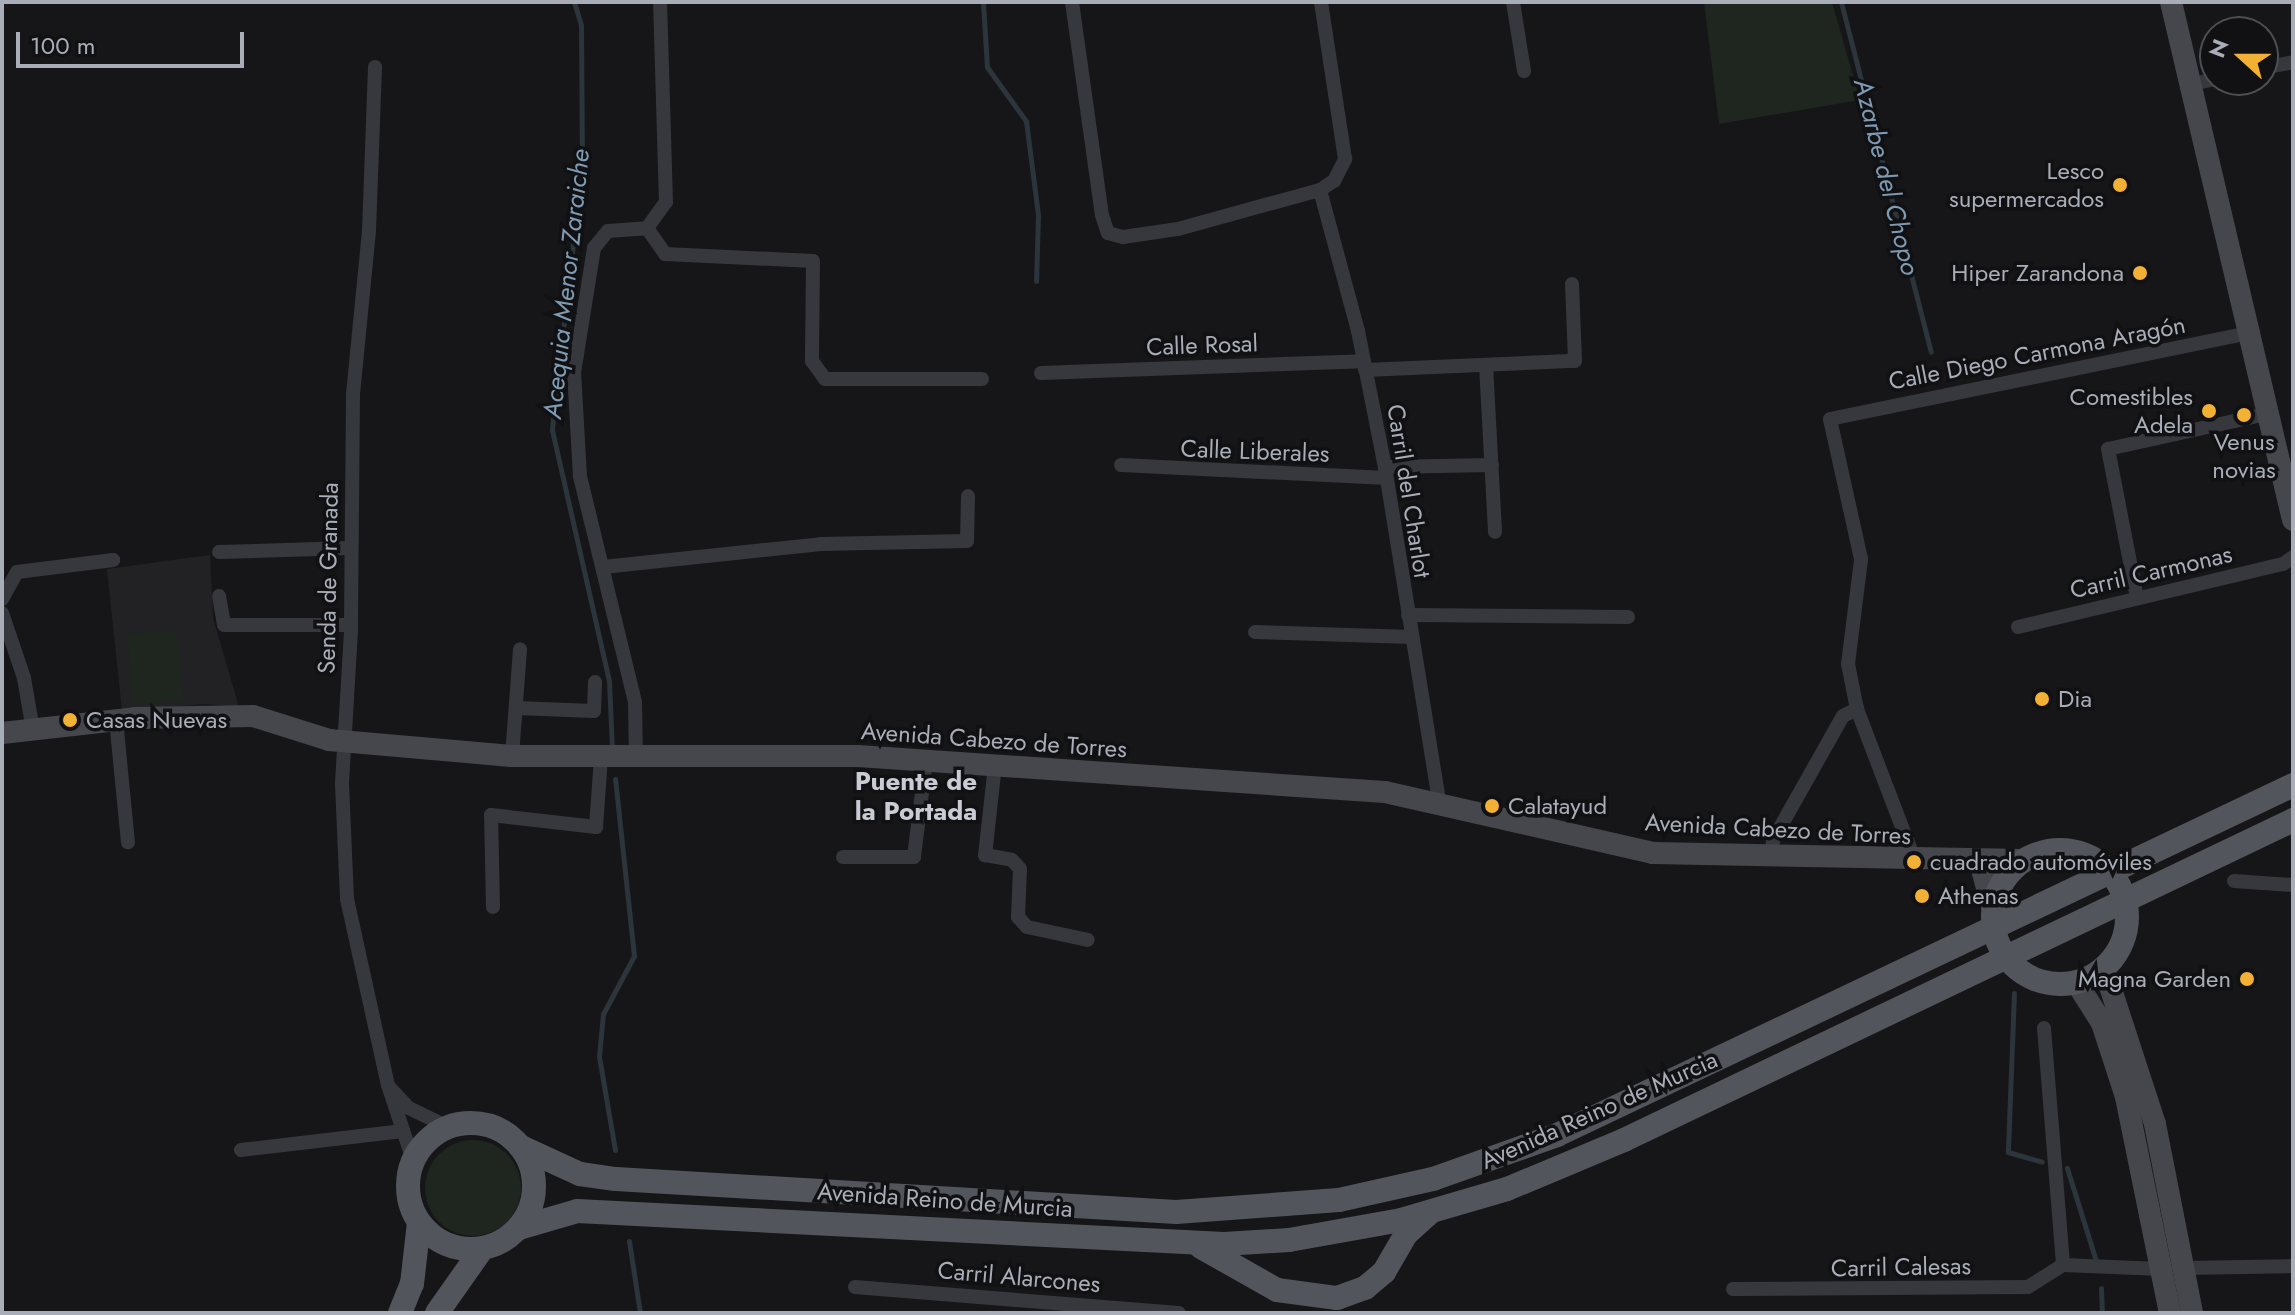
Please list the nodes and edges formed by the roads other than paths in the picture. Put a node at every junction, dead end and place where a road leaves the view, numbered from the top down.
1 (660, 2) edge
2 (1072, 2) edge
3 (1321, 2) edge
4 (1513, 2) edge
5 (2171, 2) edge
6 (375, 67) dead end
7 (1524, 71) dead end
8 (2199, 82) edge
9 (2192, 84) junction
10 (1320, 190) junction
11 (647, 228) junction
12 (1572, 284) dead end
13 (2253, 332) junction
14 (1365, 365) junction
15 (1486, 365) junction
16 (1041, 373) dead end
17 (982, 379) dead end
18 (2271, 413) junction
19 (2285, 434) edge
20 (1121, 465) dead end
21 (1492, 465) junction
22 (1386, 473) junction
23 (968, 496) dead end
24 (2293, 520) edge
25 (1495, 532) dead end
26 (350, 548) junction
27 (219, 552) dead end
28 (2293, 557) edge
29 (113, 560) dead end
30 (603, 567) junction
31 (219, 596) dead end
32 (2137, 598) junction
33 (2, 599) edge
34 (2, 613) edge
35 (1408, 615) junction
36 (1628, 617) dead end
37 (351, 625) junction
38 (2018, 627) dead end
39 (1255, 632) dead end
40 (1412, 637) junction
41 (520, 649) dead end
42 (595, 682) dead end
43 (516, 708) junction
44 (1857, 709) junction
45 (116, 720) junction
46 (33, 730) junction
47 (2, 733) edge
48 (346, 742) junction
49 (512, 756) junction
50 (601, 757) junction
51 (636, 758) junction
52 (926, 760) junction
53 (995, 765) junction
54 (2293, 785) edge
55 (1439, 802) junction
56 (2293, 820) edge
57 (128, 842) dead end
58 (843, 857) dead end
59 (1772, 857) junction
60 (2024, 860) junction
61 (1915, 861) junction
62 (1980, 862) junction
63 (2111, 872) junction
64 (2234, 881) dead end
65 (2293, 885) edge
66 (2125, 901) junction
67 (493, 907) dead end
68 (1993, 918) junction
69 (1088, 940) dead end
70 (2006, 957) junction
71 (2104, 968) junction
72 (2076, 982) junction
73 (2044, 1028) dead end
74 (388, 1085) junction
75 (448, 1127) junction
76 (403, 1131) junction
77 (521, 1147) junction
78 (241, 1150) dead end
79 (413, 1160) junction
80 (1365, 1195) junction
81 (1429, 1213) junction
82 (1404, 1219) junction
83 (419, 1223) junction
84 (519, 1228) junction
85 (1191, 1244) junction
86 (482, 1249) junction
87 (1397, 1251) junction
88 (2063, 1265) junction
89 (2293, 1266) edge
90 (2172, 1268) junction
91 (855, 1287) dead end
92 (1733, 1289) dead end
93 (400, 1313) edge
94 (437, 1313) edge
95 (1179, 1313) edge
96 (2170, 1313) edge
97 (2192, 1313) edge

1 - 11 street
2 - 10 street
3 - 10 street
4 - 7 street
5 - 9 street
6 - 26 street, Senda de Granada
8 - 9 street
9 - 13 street
10 - 14 street, Carril del Charlot
11 - 17 street
11 - 30 street
12 - 15 street, Calle Rosal
13 - 18 street
13 - 44 street, Calle Diego Carmona Aragón
14 - 15 street, Calle Rosal
14 - 16 street, Calle Rosal
14 - 22 street, Carril del Charlot
15 - 21 street
18 - 19 street
18 - 32 street
19 - 24 street
20 - 22 street, Calle Liberales
21 - 22 street, Calle Liberales
21 - 25 street
22 - 35 street, Carril del Charlot
23 - 30 street
26 - 27 street
26 - 37 street, Senda de Granada
28 - 32 street, Carril Carmonas
29 - 33 street
30 - 51 street
31 - 37 street
32 - 38 street, Carril Carmonas
34 - 46 street
35 - 36 street
35 - 40 street, Carril del Charlot
37 - 48 street, Senda de Granada
39 - 40 street
40 - 55 street, Carril del Charlot
41 - 43 street
42 - 43 street
43 - 49 street
44 - 59 street
44 - 61 street
45 - 46 street, Avenida Cabezo de Torres
45 - 48 street, Avenida Cabezo de Torres
45 - 57 street
46 - 47 street, Avenida Cabezo de Torres
48 - 49 street, Avenida Cabezo de Torres
48 - 74 street, Senda de Granada
49 - 50 street, Avenida Cabezo de Torres
50 - 51 street, Avenida Cabezo de Torres
50 - 67 street
51 - 52 street, Avenida Cabezo de Torres
52 - 53 street, Avenida Cabezo de Torres
52 - 58 street
53 - 55 street, Avenida Cabezo de Torres
53 - 69 street
54 - 63 main road, Avenida Reino de Murcia
55 - 59 street, Avenida Cabezo de Torres
56 - 66 main road, Avenida Reino de Murcia
59 - 61 street, Avenida Cabezo de Torres
60 - 62 street, Avenida Cabezo de Torres
60 - 63 main road
60 - 68 main road
61 - 62 street, Avenida Cabezo de Torres
62 - 68 street
63 - 66 main road
63 - 68 main road, Avenida Reino de Murcia
64 - 65 street
66 - 70 main road, Avenida Reino de Murcia
66 - 71 main road
68 - 70 main road
68 - 80 main road, Avenida Reino de Murcia
70 - 72 main road
70 - 81 main road, Avenida Reino de Murcia
71 - 72 main road
71 - 90 street
72 - 90 street
73 - 88 street
74 - 75 street
74 - 76 street, Senda de Granada
75 - 77 main road
75 - 79 main road
76 - 78 street
76 - 79 street, Senda de Granada
77 - 80 main road, Avenida Reino de Murcia
77 - 84 main road
79 - 83 main road
80 - 82 main road
81 - 82 main road, Avenida Reino de Murcia
81 - 87 main road
82 - 85 main road, Avenida Reino de Murcia
82 - 87 main road
83 - 86 main road
83 - 93 main road
84 - 85 main road, Avenida Reino de Murcia
84 - 86 main road
85 - 87 main road
86 - 94 main road
88 - 90 street
88 - 92 street, Carril Calesas
89 - 90 street
90 - 96 street
90 - 97 street
91 - 95 street, Carril Alarcones

